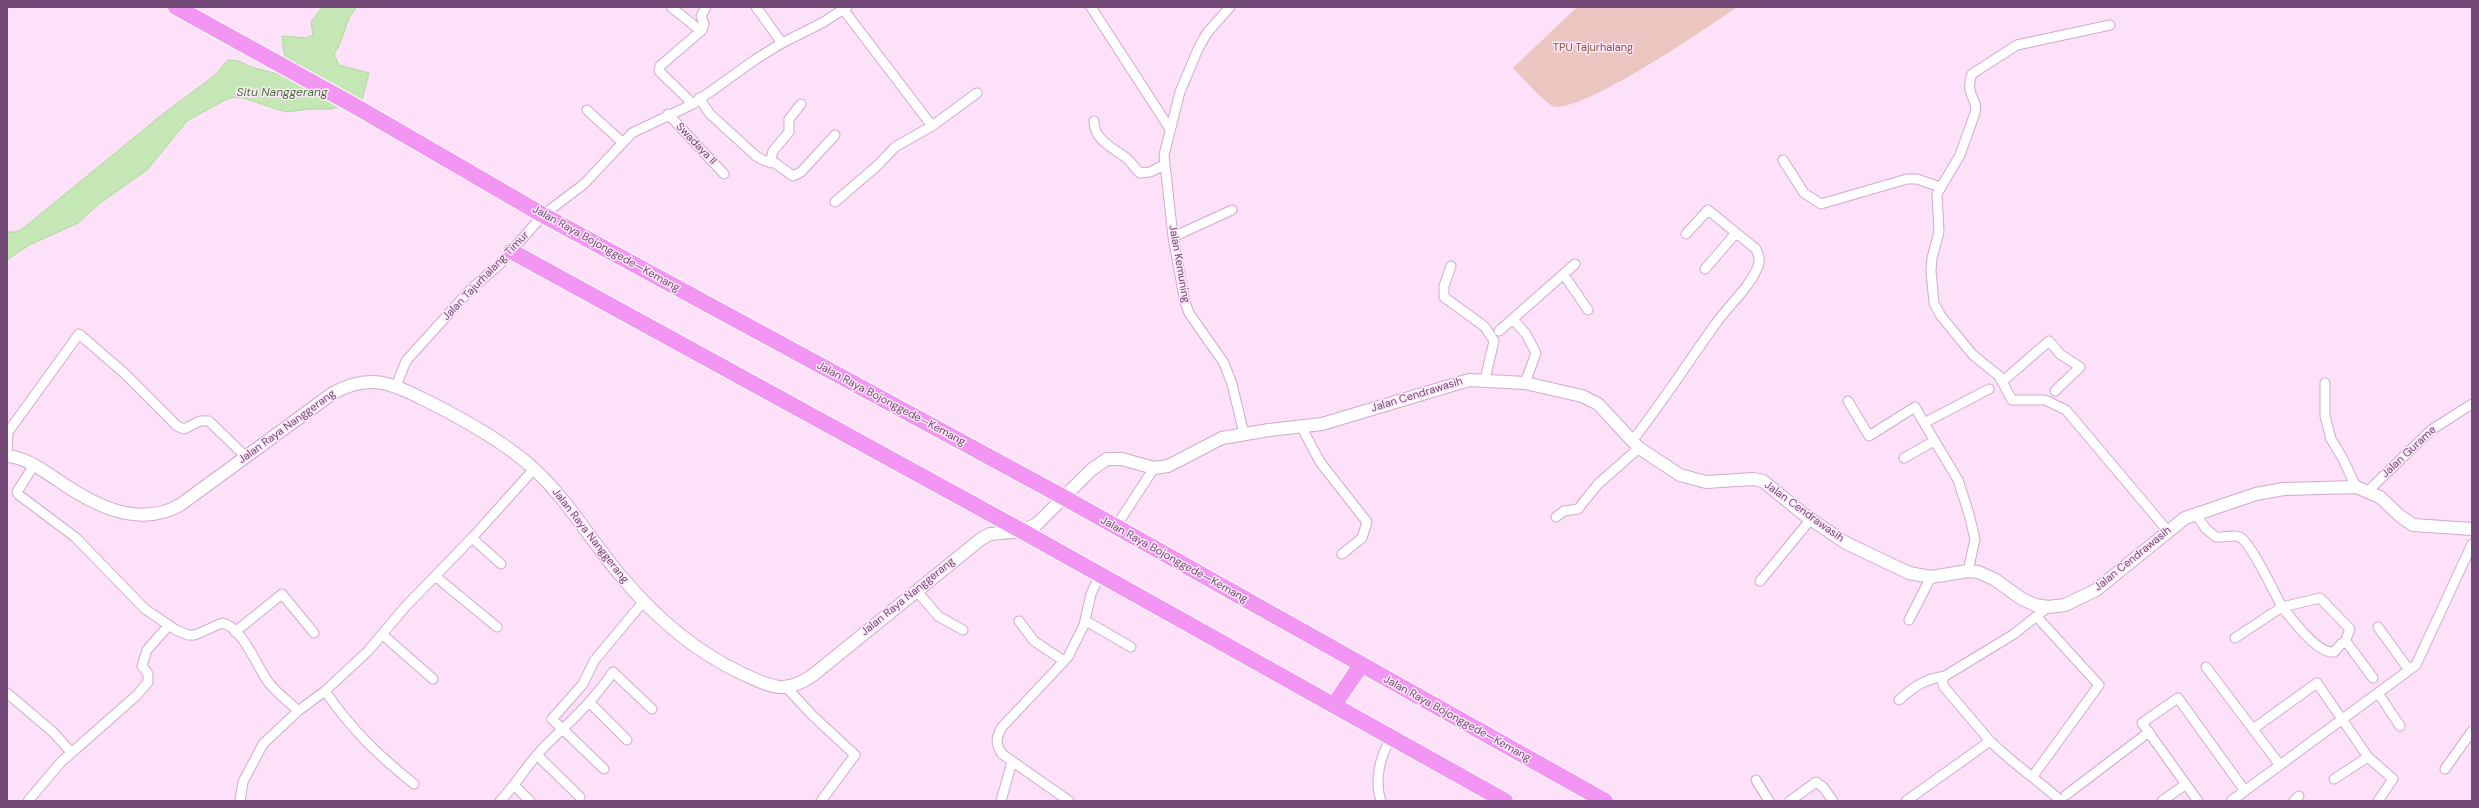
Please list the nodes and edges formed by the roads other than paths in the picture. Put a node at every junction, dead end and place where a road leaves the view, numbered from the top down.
1 (176, 7) edge
2 (671, 7) edge
3 (706, 7) edge
4 (756, 7) edge
5 (1091, 7) edge
6 (1230, 7) edge
7 (845, 8) edge
8 (2110, 24) dead end
9 (701, 31) junction
10 (782, 43) junction
11 (977, 93) dead end
12 (696, 101) junction
13 (801, 104) dead end
14 (587, 110) dead end
15 (668, 114) junction
16 (1094, 121) dead end
17 (932, 126) junction
18 (1170, 129) junction
19 (835, 135) dead end
20 (622, 142) junction
21 (1783, 160) dead end
22 (770, 162) junction
23 (1164, 166) junction
24 (724, 174) dead end
25 (1940, 187) junction
26 (835, 202) dead end
27 (1232, 210) dead end
28 (543, 215) junction
29 (1736, 233) junction
30 (1686, 234) dead end
31 (1173, 237) junction
32 (511, 251) junction
33 (1575, 264) dead end
34 (1451, 266) dead end
35 (1705, 268) dead end
36 (1564, 274) junction
37 (1588, 310) dead end
38 (1513, 319) junction
39 (1499, 331) dead end
40 (1485, 379) junction
41 (2002, 381) junction
42 (1525, 382) junction
43 (2324, 383) dead end
44 (396, 386) junction
45 (1989, 389) dead end
46 (2055, 391) dead end
47 (1848, 401) dead end
48 (2472, 404) edge
49 (1924, 423) junction
50 (1302, 428) junction
51 (1244, 434) junction
52 (1934, 440) junction
53 (1636, 445) junction
54 (7, 455) edge
55 (246, 457) junction
56 (1904, 458) dead end
57 (34, 465) junction
58 (1154, 468) junction
59 (534, 469) junction
60 (2356, 487) junction
61 (2368, 491) junction
62 (1065, 498) junction
63 (2196, 513) junction
64 (1556, 517) dead end
65 (1811, 519) junction
66 (1115, 528) junction
67 (2472, 529) edge
68 (2167, 530) junction
69 (1022, 531) junction
70 (472, 538) junction
71 (2472, 544) edge
72 (1342, 554) dead end
73 (501, 564) dead end
74 (1968, 571) junction
75 (1100, 574) junction
76 (435, 576) junction
77 (1931, 577) junction
78 (1760, 581) dead end
79 (916, 590) junction
80 (644, 601) junction
81 (2048, 607) junction
82 (2282, 607) junction
83 (2037, 617) junction
84 (1909, 620) dead end
85 (1019, 621) dead end
86 (1086, 621) junction
87 (169, 625) junction
88 (498, 627) dead end
89 (2378, 627) dead end
90 (963, 630) dead end
91 (235, 632) junction
92 (314, 633) dead end
93 (383, 635) junction
94 (2235, 638) dead end
95 (2345, 642) junction
96 (1131, 647) dead end
97 (1064, 661) junction
98 (1361, 665) junction
99 (2206, 667) dead end
100 (2409, 670) junction
101 (1944, 676) junction
102 (2373, 678) dead end
103 (432, 680) dead end
104 (787, 688) junction
105 (326, 691) junction
106 (7, 693) edge
107 (2378, 693) junction
108 (1899, 700) dead end
109 (589, 702) junction
110 (1334, 705) junction
111 (652, 709) dead end
112 (298, 711) junction
113 (2342, 719) junction
114 (2400, 726) dead end
115 (564, 730) junction
116 (2253, 730) junction
117 (2472, 731) edge
118 (2149, 732) junction
119 (1391, 738) junction
120 (627, 740) dead end
121 (1990, 741) junction
122 (71, 752) junction
123 (538, 756) junction
124 (2368, 757) junction
125 (1012, 762) junction
126 (2280, 765) junction
127 (2445, 769) dead end
128 (604, 770) dead end
129 (2033, 776) junction
130 (2334, 779) dead end
131 (1756, 780) dead end
132 (414, 784) dead end
133 (2186, 784) junction
134 (515, 786) junction
135 (2245, 791) junction
136 (580, 797) dead end
137 (2064, 798) edge
138 (1066, 799) edge
139 (28, 801) edge
140 (240, 801) edge
141 (500, 801) edge
142 (530, 801) edge
143 (821, 801) edge
144 (1001, 801) edge
145 (1381, 801) edge
146 (1505, 801) edge
147 (1605, 801) edge
148 (1768, 801) edge
149 (1790, 801) edge
150 (1833, 801) edge
151 (1906, 801) edge
152 (2162, 801) edge
153 (2198, 801) edge
154 (2231, 801) edge
155 (2378, 801) edge

1 - 28 highway, Jalan Raya Bojonggede—Kemang
2 - 9 street
3 - 9 street
4 - 10 street
5 - 18 street
6 - 18 street, Jalan Kemuning
7 - 10 street, Jalan Tajurhalang Timur
7 - 17 street
8 - 25 street
9 - 12 street
10 - 12 street, Jalan Tajurhalang Timur
11 - 17 street
12 - 15 street, Jalan Tajurhalang Timur
12 - 22 street
13 - 22 street
14 - 20 street
15 - 20 street, Jalan Tajurhalang Timur
15 - 24 street, Swadaya II
16 - 23 street
17 - 26 street
18 - 23 street, Jalan Kemuning
19 - 22 street
20 - 28 street, Jalan Tajurhalang Timur
21 - 25 street
23 - 31 street, Jalan Kemuning
25 - 41 street
27 - 31 street
28 - 32 street, Jalan Tajurhalang Timur
28 - 62 highway, Jalan Raya Bojonggede—Kemang
29 - 30 street
29 - 35 street
29 - 53 street
31 - 51 street, Jalan Kemuning
32 - 44 street, Jalan Tajurhalang Timur
32 - 69 highway
33 - 36 street
34 - 40 street
36 - 37 street
36 - 38 street
38 - 39 street
38 - 42 street
40 - 42 street, Jalan Cendrawasih
40 - 50 street, Jalan Cendrawasih
41 - 46 street
41 - 68 street
42 - 53 street, Jalan Cendrawasih
43 - 60 street
44 - 55 street, Jalan Raya Nanggerang
44 - 59 street, Jalan Raya Nanggerang
45 - 49 street
47 - 49 street
48 - 61 street, Jalan Gurame
49 - 52 street
50 - 51 street, Jalan Cendrawasih
50 - 72 street
51 - 58 street, Jalan Cendrawasih
52 - 56 street
52 - 74 street
53 - 64 street
53 - 65 street, Jalan Cendrawasih
54 - 55 street
54 - 57 street, Jalan Raya Nanggerang
55 - 57 street, Jalan Raya Nanggerang
57 - 87 street
58 - 62 street, Jalan Cendrawasih
58 - 66 street
59 - 70 street
59 - 80 street, Jalan Raya Nanggerang
60 - 61 street, Jalan Cendrawasih
60 - 63 street, Jalan Cendrawasih
61 - 67 street, Jalan Cendrawasih
62 - 66 highway, Jalan Raya Bojonggede—Kemang
62 - 69 street, Jalan Raya Nanggerang
63 - 68 street, Jalan Cendrawasih
63 - 82 street
65 - 77 street, Jalan Cendrawasih
65 - 78 street
66 - 98 highway, Jalan Raya Bojonggede—Kemang
68 - 81 street, Jalan Cendrawasih
69 - 75 highway
69 - 79 street, Jalan Raya Nanggerang
70 - 73 street
70 - 76 street
71 - 100 street
74 - 77 street, Jalan Cendrawasih
74 - 81 street, Jalan Cendrawasih
75 - 86 street
75 - 110 highway
76 - 88 street
76 - 93 street
77 - 84 street
79 - 90 street
79 - 104 street, Jalan Raya Nanggerang
80 - 104 street, Jalan Raya Nanggerang
80 - 115 street
81 - 83 street
82 - 94 street
82 - 95 street
82 - 95 street
83 - 101 street
83 - 129 street
85 - 97 street
86 - 96 street
86 - 97 street
87 - 91 street
87 - 122 street
89 - 100 street
91 - 92 street
91 - 112 street
93 - 103 street
93 - 105 street
95 - 102 street
97 - 125 street
98 - 110 highway
98 - 147 highway, Jalan Raya Bojonggede—Kemang
99 - 116 street
100 - 107 street
101 - 108 street
101 - 121 street
104 - 143 street
105 - 112 street
105 - 132 street
106 - 122 street
107 - 113 street
107 - 114 street
109 - 111 street
109 - 115 street
109 - 120 street
110 - 119 highway
112 - 140 street
113 - 116 street
113 - 124 street
113 - 126 street
115 - 123 street
115 - 128 street
116 - 126 street
117 - 127 street
118 - 133 street
118 - 135 street
118 - 137 street
119 - 145 street
119 - 146 highway
121 - 129 street
121 - 151 street
122 - 139 street
123 - 134 street
123 - 136 street
124 - 130 street
124 - 155 street
125 - 138 street
125 - 144 street
126 - 135 street
129 - 137 street
131 - 148 street
133 - 152 street
133 - 153 street
134 - 141 street
134 - 142 street
135 - 154 street
149 - 150 street

